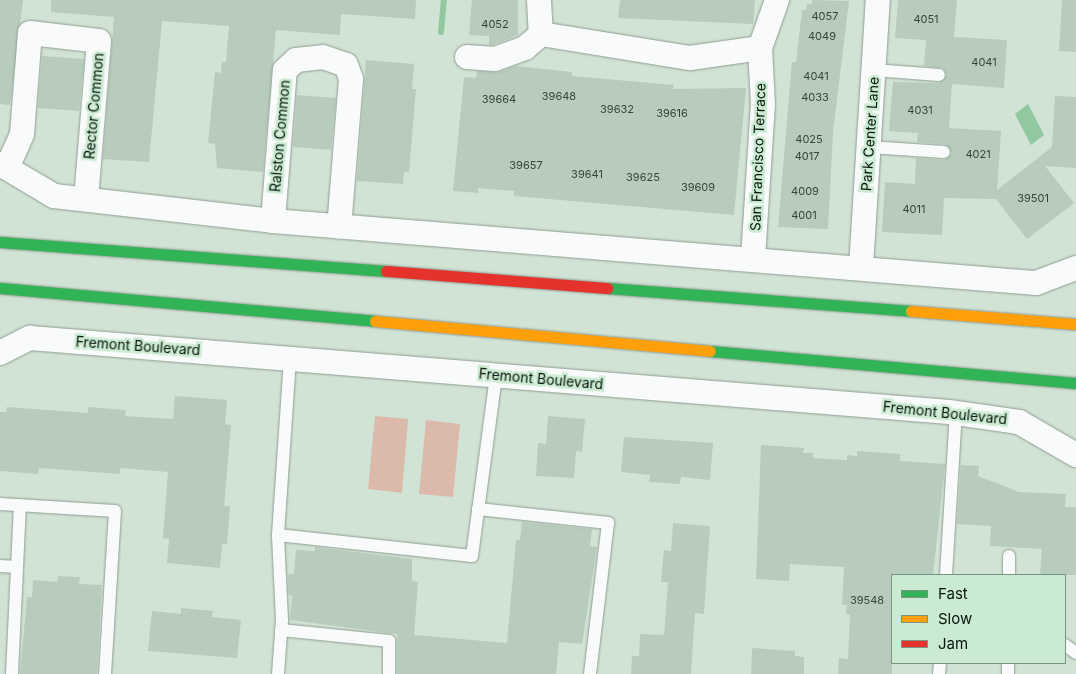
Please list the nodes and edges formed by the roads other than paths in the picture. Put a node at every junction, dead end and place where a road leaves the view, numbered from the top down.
1 (539, 0) edge
2 (777, 0) edge
3 (878, 0) edge
4 (542, 34) junction
5 (760, 48) junction
6 (467, 57) dead end
7 (874, 70) junction
8 (940, 75) dead end
9 (869, 147) junction
10 (944, 152) dead end
11 (4, 166) edge
12 (86, 199) junction
13 (273, 221) junction
14 (339, 226) junction
15 (0, 242) edge
16 (753, 258) junction
17 (861, 267) junction
18 (1076, 268) edge
19 (0, 288) edge
20 (1076, 324) edge
21 (0, 353) edge
22 (290, 358) junction
23 (496, 376) junction
24 (1076, 383) edge
25 (956, 412) junction
26 (1076, 455) edge
27 (0, 504) edge
28 (20, 505) junction
29 (478, 509) junction
30 (278, 535) junction
31 (1009, 556) dead end
32 (0, 566) edge
33 (17, 567) junction
34 (946, 574) edge
35 (1009, 574) edge
36 (281, 630) junction
37 (12, 674) edge
38 (105, 674) edge
39 (278, 674) edge
40 (389, 674) edge
41 (590, 674) edge

1 - 4 street
2 - 5 street, San Francisco Terrace
3 - 7 street, Park Center Lane
4 - 5 street
4 - 6 street
5 - 16 street, San Francisco Terrace
7 - 8 lane
7 - 9 street, Park Center Lane
9 - 10 lane
9 - 17 street, Park Center Lane
11 - 12 street
11 - 12 street, Rector Common
12 - 13 street
13 - 14 street
13 - 14 street, Ralston Common
14 - 16 street
15 - 20 main road
16 - 17 street
17 - 18 street
19 - 24 main road
21 - 22 street, Fremont Boulevard
22 - 23 street, Fremont Boulevard
22 - 30 lane
23 - 25 street, Fremont Boulevard
23 - 29 lane
25 - 26 street, Fremont Boulevard
25 - 34 lane
27 - 28 lane
28 - 33 lane
28 - 38 lane
29 - 30 lane
29 - 41 lane
30 - 36 lane
31 - 35 lane
32 - 33 lane
33 - 37 lane
36 - 39 lane
36 - 40 lane

